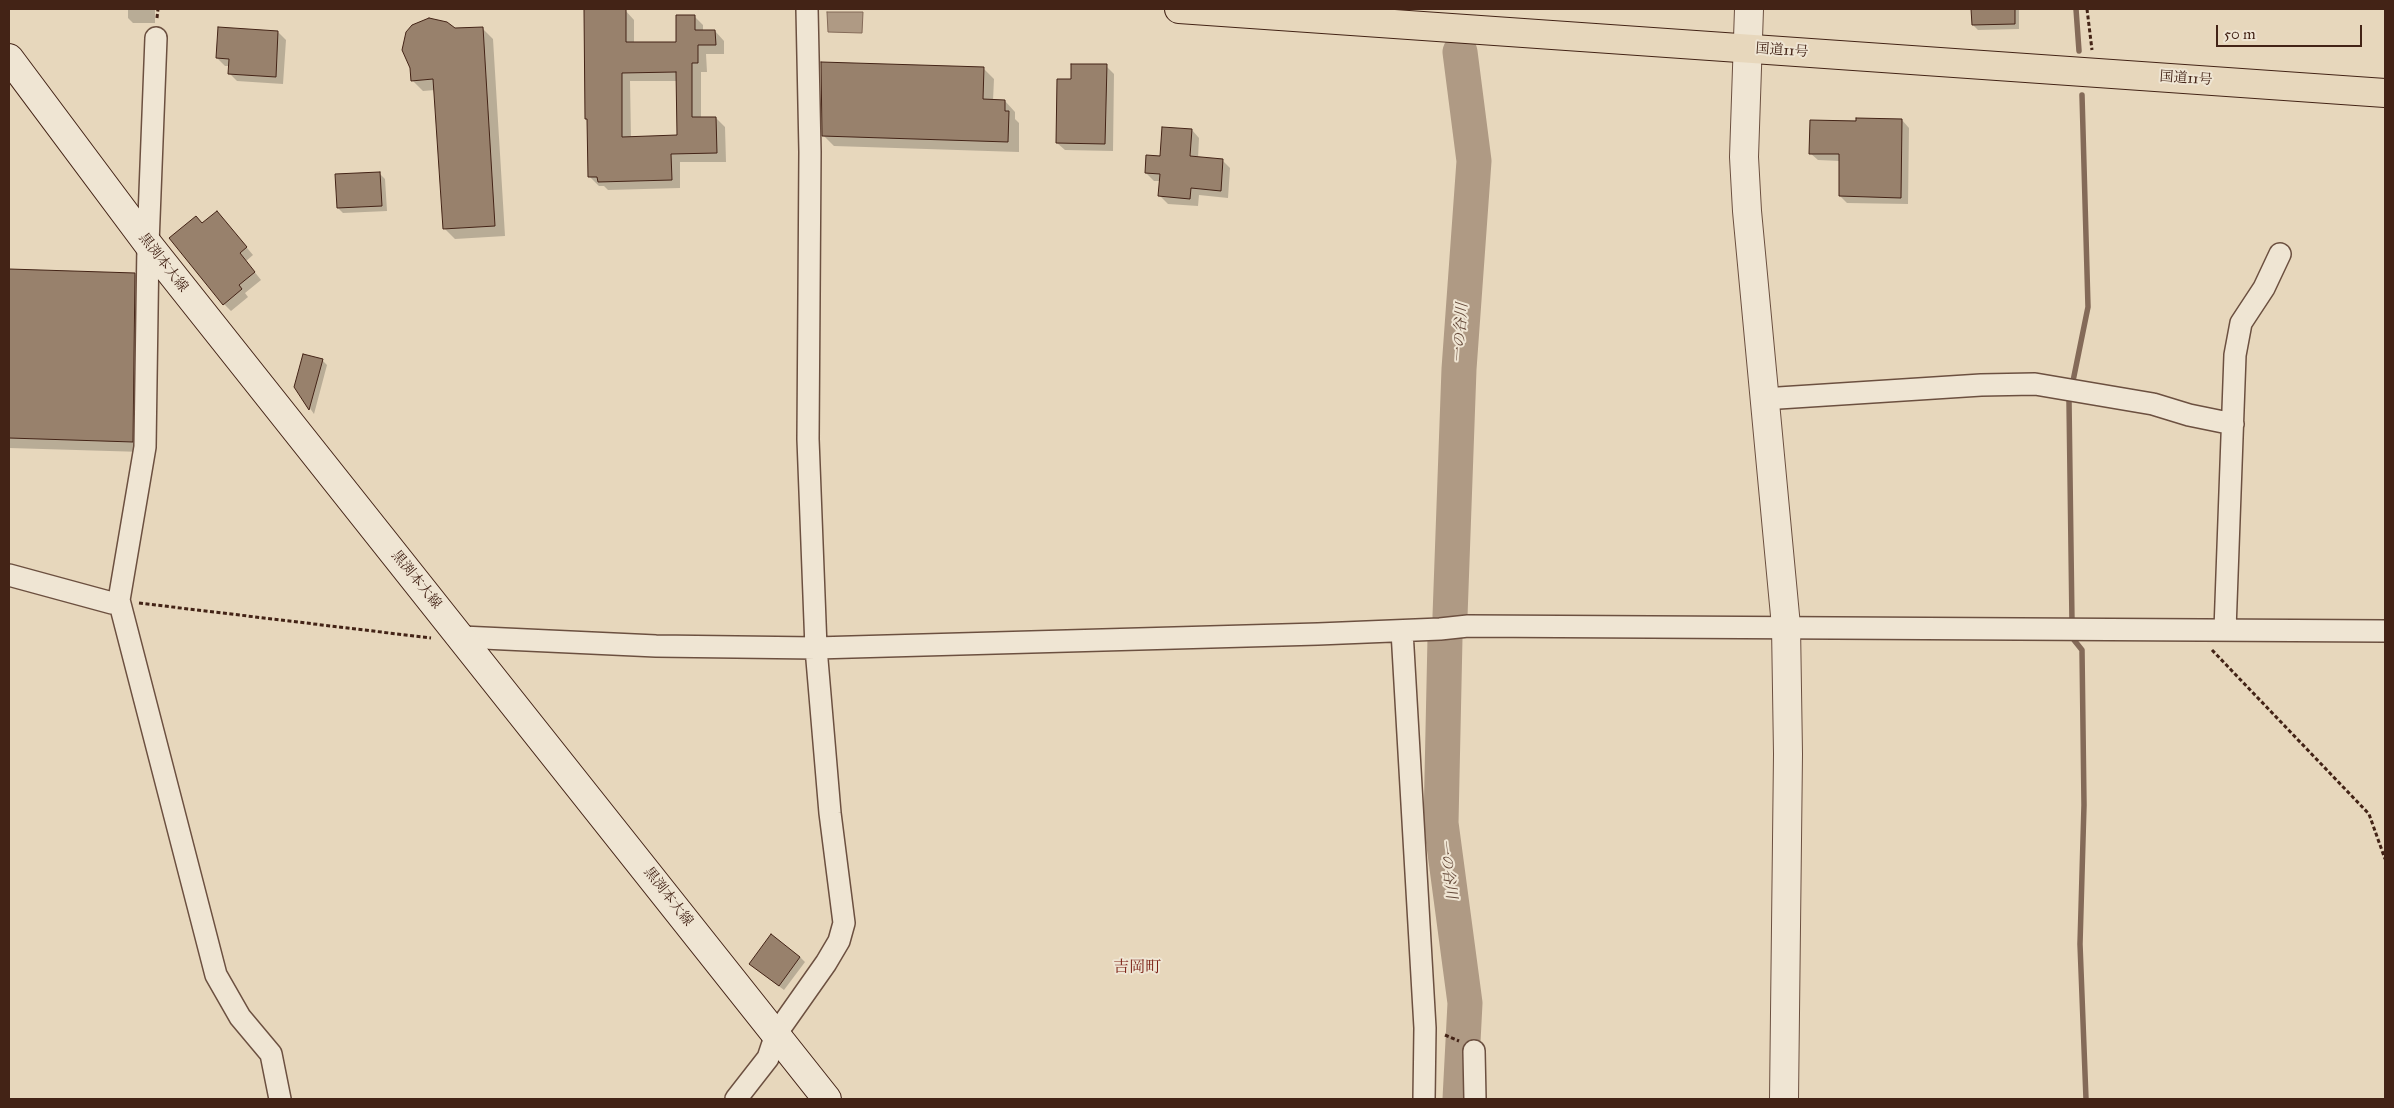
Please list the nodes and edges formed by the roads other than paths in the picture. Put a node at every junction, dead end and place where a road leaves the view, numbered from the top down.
1 (807, 9) edge
2 (1179, 9) edge
3 (1749, 9) edge
4 (156, 38) dead end
5 (1748, 49) junction
6 (9, 58) edge
7 (2385, 93) edge
8 (148, 244) junction
9 (2280, 254) dead end
10 (1763, 399) junction
11 (2233, 424) junction
12 (9, 574) edge
13 (119, 600) junction
14 (1786, 626) junction
15 (2216, 630) junction
16 (1402, 631) junction
17 (2385, 631) edge
18 (462, 638) junction
19 (816, 648) junction
20 (776, 1034) junction
21 (1474, 1052) dead end
22 (280, 1099) edge
23 (736, 1099) edge
24 (827, 1099) edge
25 (1424, 1099) edge
26 (1475, 1099) edge
27 (1784, 1099) edge

1 - 19 street
2 - 5 highway, 国道11号
3 - 5 main road
4 - 8 street
5 - 7 highway, 国道11号
5 - 10 main road
6 - 8 main road, 黒渕本大線
8 - 13 street
8 - 18 main road, 黒渕本大線
9 - 11 street
10 - 11 street
10 - 14 main road
11 - 15 street
12 - 13 street
13 - 22 street
14 - 15 street
14 - 16 street
14 - 27 main road
15 - 17 street
16 - 19 street
16 - 25 street
18 - 19 street
18 - 20 main road, 黒渕本大線
19 - 20 street
20 - 23 street
20 - 24 main road, 黒渕本大線
21 - 26 street

